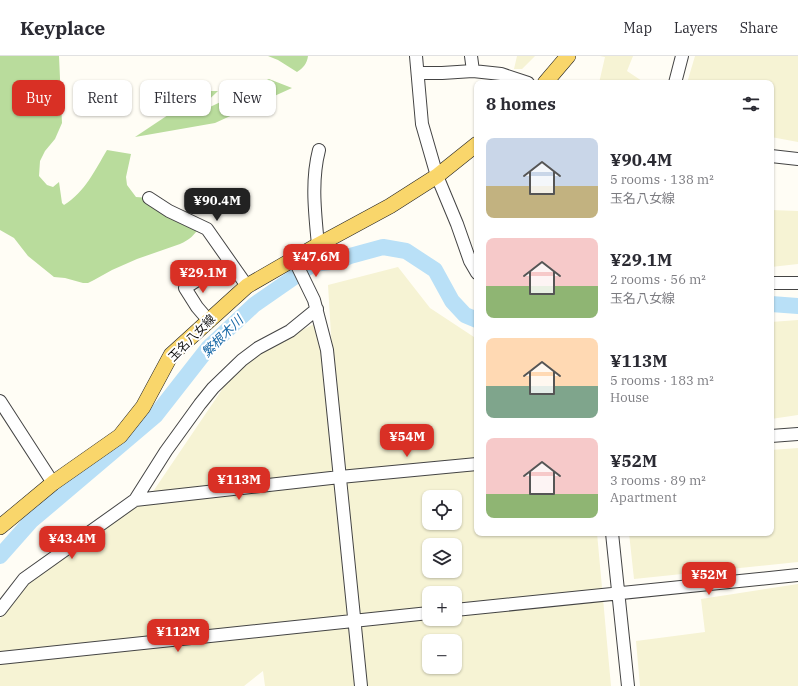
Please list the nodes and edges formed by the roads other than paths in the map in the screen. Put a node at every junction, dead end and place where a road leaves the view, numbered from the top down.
1 (416, 56) edge
2 (471, 56) edge
3 (568, 56) edge
4 (682, 56) edge
5 (473, 71) junction
6 (418, 73) junction
7 (519, 80) edge
8 (548, 80) edge
9 (675, 80) edge
10 (474, 146) edge
11 (319, 150) dead end
12 (774, 156) edge
13 (798, 159) edge
14 (437, 176) junction
15 (149, 198) dead end
16 (318, 245) junction
17 (295, 263) junction
18 (474, 267) edge
19 (213, 270) dead end
20 (774, 283) edge
21 (798, 283) edge
22 (247, 286) junction
23 (316, 304) junction
24 (209, 321) junction
25 (0, 401) edge
26 (798, 434) edge
27 (774, 436) edge
28 (474, 464) edge
29 (340, 477) junction
30 (53, 483) junction
31 (135, 500) junction
32 (0, 528) edge
33 (612, 536) edge
34 (798, 575) edge
35 (618, 594) junction
36 (462, 609) edge
37 (0, 610) edge
38 (422, 614) edge
39 (354, 621) junction
40 (0, 658) edge
41 (361, 686) edge
42 (628, 686) edge

1 - 6 street
2 - 5 street
3 - 8 main road
4 - 9 street
5 - 6 street
5 - 7 street
6 - 14 street
10 - 14 main road, 玉名八女線
11 - 16 street
12 - 13 street
14 - 16 main road, 玉名八女線
14 - 18 street
15 - 22 street
16 - 17 main road, 玉名八女線
17 - 22 main road, 玉名八女線
17 - 23 street
19 - 24 street
20 - 21 street
22 - 24 main road, 玉名八女線
23 - 29 street
23 - 31 street
24 - 30 main road, 玉名八女線
25 - 30 street
26 - 27 street
28 - 29 street
29 - 31 street
29 - 39 street
30 - 32 main road, 玉名八女線
31 - 37 street
33 - 35 street
34 - 35 street
35 - 36 street
35 - 42 street
38 - 39 street
39 - 40 street
39 - 41 street

